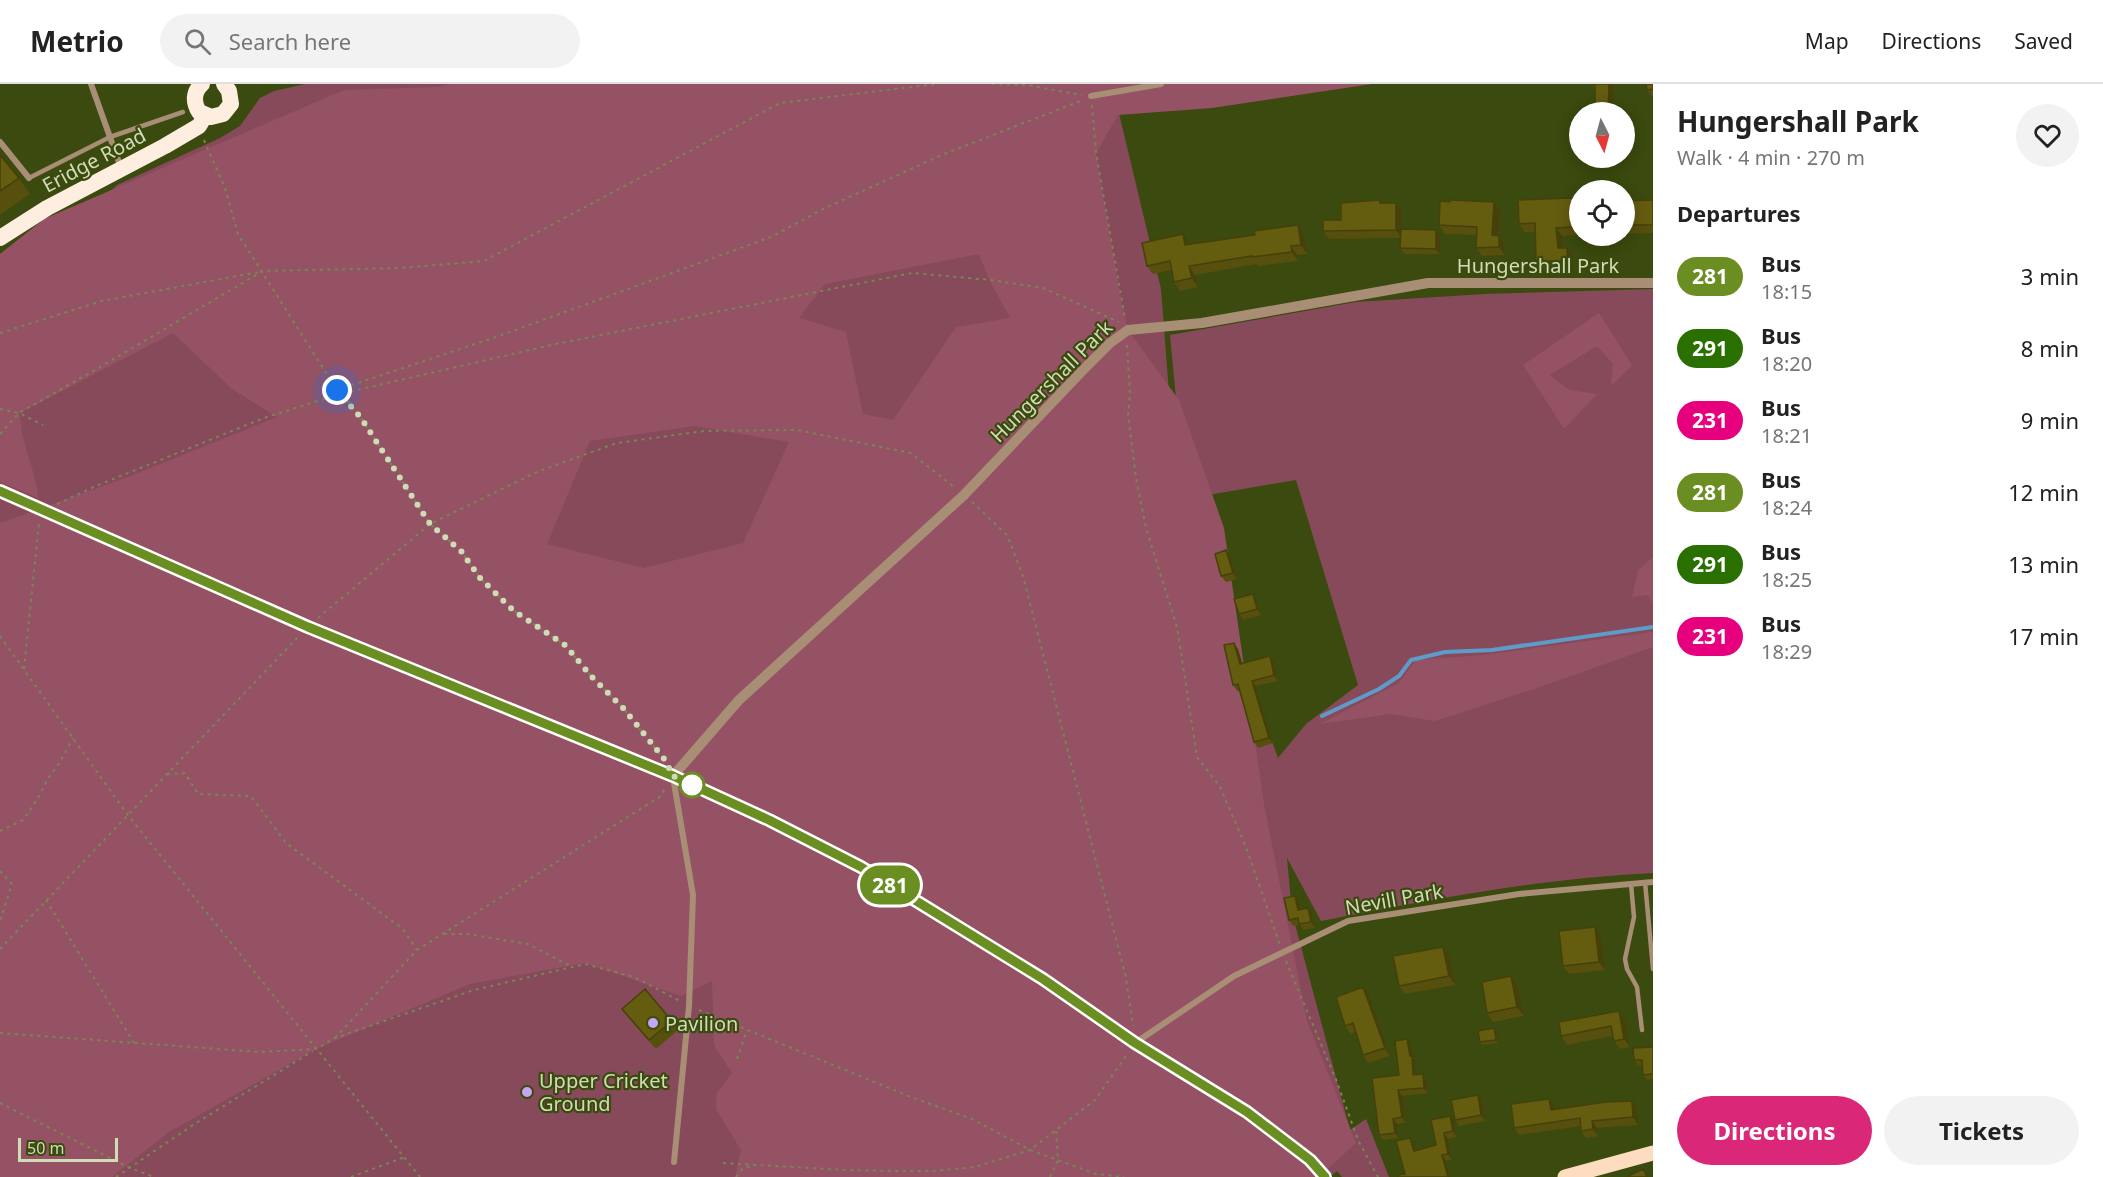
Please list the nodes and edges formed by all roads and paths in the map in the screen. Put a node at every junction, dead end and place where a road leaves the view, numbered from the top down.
1 (91, 84) edge
2 (936, 84) edge
3 (992, 84) edge
4 (1161, 84) edge
5 (198, 85) edge
6 (231, 86) edge
7 (1091, 96) junction
8 (183, 112) dead end
9 (202, 121) junction
10 (110, 137) junction
11 (0, 142) edge
12 (122, 170) junction
13 (29, 178) joint
14 (0, 238) edge
15 (263, 271) junction
16 (1653, 283) edge
17 (1128, 330) junction
18 (0, 333) edge
19 (337, 390) junction
20 (340, 394) junction
21 (0, 409) edge
22 (20, 413) junction
23 (43, 424) dead end
24 (0, 434) edge
25 (0, 491) edge
26 (43, 509) junction
27 (308, 627) junction
28 (0, 636) edge
29 (24, 669) junction
30 (73, 738) junction
31 (166, 774) junction
32 (673, 776) junction
33 (127, 814) junction
34 (0, 831) edge
35 (0, 872) edge
36 (1645, 882) junction
37 (1653, 882) edge
38 (1630, 884) junction
39 (46, 900) junction
40 (0, 921) edge
41 (442, 934) junction
42 (0, 949) edge
43 (417, 950) junction
44 (1283, 952) junction
45 (572, 967) junction
46 (1653, 969) edge
47 (689, 1006) junction
48 (747, 1030) junction
49 (1642, 1030) dead end
50 (0, 1033) edge
51 (335, 1038) junction
52 (134, 1043) junction
53 (1135, 1043) junction
54 (316, 1049) junction
55 (737, 1059) dead end
56 (0, 1103) edge
57 (1056, 1130) junction
58 (1030, 1150) junction
59 (1653, 1153) edge
60 (405, 1157) junction
61 (1058, 1160) junction
62 (674, 1162) dead end
63 (723, 1163) dead end
64 (759, 1164) junction
65 (130, 1168) junction
66 (116, 1177) edge
67 (154, 1177) edge
68 (351, 1177) edge
69 (420, 1177) edge
70 (736, 1177) edge
71 (1050, 1177) edge
72 (1124, 1177) edge
73 (1325, 1177) edge
74 (1378, 1177) edge
75 (1565, 1177) edge

1 - 10 street
2 - 15 path
3 - 7 path
4 - 7 street
5 - 9 highway
6 - 9 highway, Eridge Road
7 - 17 path
7 - 19 path
8 - 10 lane
9 - 12 highway, Eridge Road
9 - 15 path
10 - 12 street
10 - 13 lane
11 - 13 street
12 - 14 highway, Eridge Road
15 - 18 path
15 - 19 path
15 - 22 path
16 - 17 street, Hungershall Park
17 - 20 path
17 - 32 street, Hungershall Park
17 - 44 path
19 - 20 path
20 - 26 path
20 - 32 path
21 - 22 path
22 - 23 path
22 - 24 path
25 - 26 street
26 - 27 street
26 - 29 path
27 - 31 path
27 - 32 street
28 - 29 path
29 - 30 path
30 - 33 path
30 - 34 path
31 - 33 path
31 - 43 path
32 - 41 path
32 - 47 street
32 - 53 street
33 - 39 path
33 - 54 path
35 - 40 path
36 - 37 street, Nevill Park
36 - 38 street, Nevill Park
36 - 46 lane
38 - 44 street, Nevill Park
38 - 49 lane
39 - 42 path
39 - 52 path
41 - 43 path
41 - 45 path
43 - 51 path
44 - 53 street, Nevill Park
44 - 74 path
45 - 47 path
45 - 51 path
47 - 48 path
47 - 62 street
48 - 55 path
48 - 58 path
50 - 52 path
51 - 54 path
52 - 54 path
53 - 57 path
53 - 73 street
54 - 60 path
54 - 65 path
56 - 65 path
57 - 58 path
57 - 61 path
58 - 61 path
58 - 64 path
59 - 75 main road
60 - 68 path
60 - 69 path
61 - 71 path
61 - 72 path
63 - 64 path
64 - 70 path
65 - 66 path
65 - 67 path

